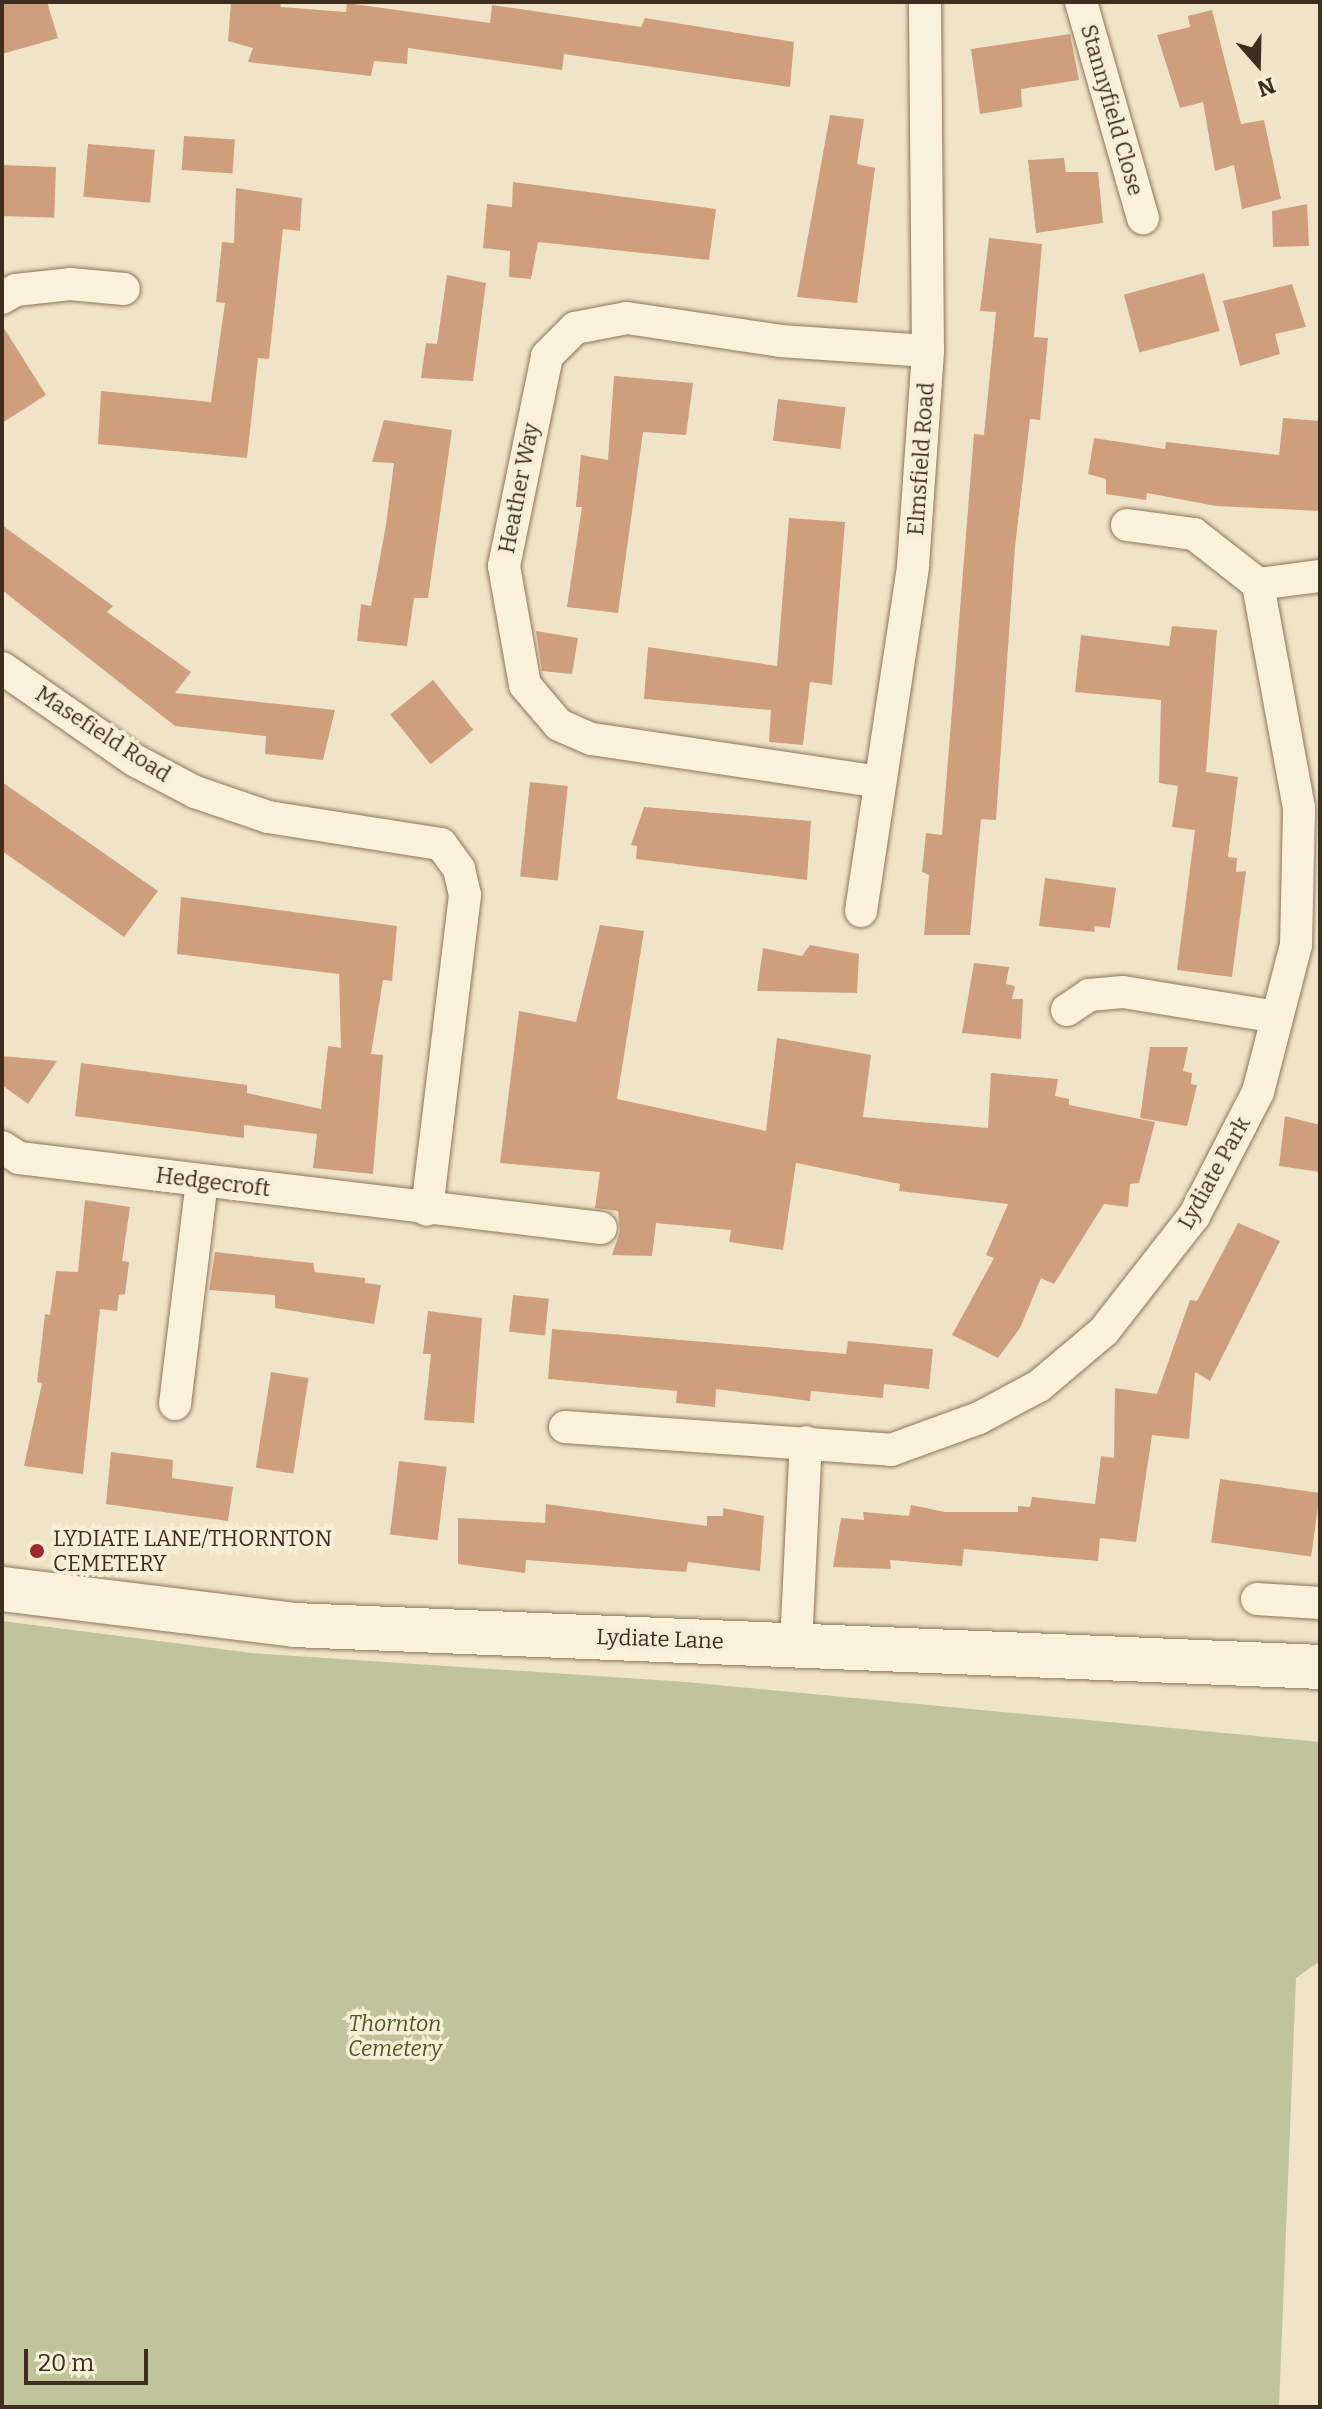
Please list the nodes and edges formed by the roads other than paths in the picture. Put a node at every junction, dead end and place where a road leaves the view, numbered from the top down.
1 (925, 2) edge
2 (1081, 2) edge
3 (1143, 218) dead end
4 (124, 289) dead end
5 (2, 298) edge
6 (928, 351) junction
7 (1127, 525) dead end
8 (1320, 576) edge
9 (1258, 584) junction
10 (2, 668) edge
11 (880, 782) junction
12 (861, 911) dead end
13 (1067, 1010) dead end
14 (1277, 1017) junction
15 (2, 1147) edge
16 (202, 1181) junction
17 (427, 1210) junction
18 (601, 1228) dead end
19 (175, 1404) dead end
20 (565, 1427) dead end
21 (806, 1442) junction
22 (2, 1589) edge
23 (1257, 1599) dead end
24 (1320, 1603) edge
25 (796, 1644) junction
26 (1320, 1667) edge

1 - 6 street, Elmsfield Road
2 - 3 street, Stannyfield Close
4 - 5 street
6 - 11 street, Elmsfield Road
6 - 11 street, Heather Way
7 - 9 street
8 - 9 street
9 - 14 street, Lydiate Park
10 - 17 street, Masefield Road
11 - 12 street, Elmsfield Road
13 - 14 street
14 - 21 street, Lydiate Park
15 - 16 street, Hedgecroft
16 - 17 street, Hedgecroft
16 - 19 street
17 - 18 street, Hedgecroft
20 - 21 street, Lydiate Park
21 - 25 street
22 - 25 main road, Lydiate Lane
23 - 24 street
25 - 26 main road, Lydiate Lane

